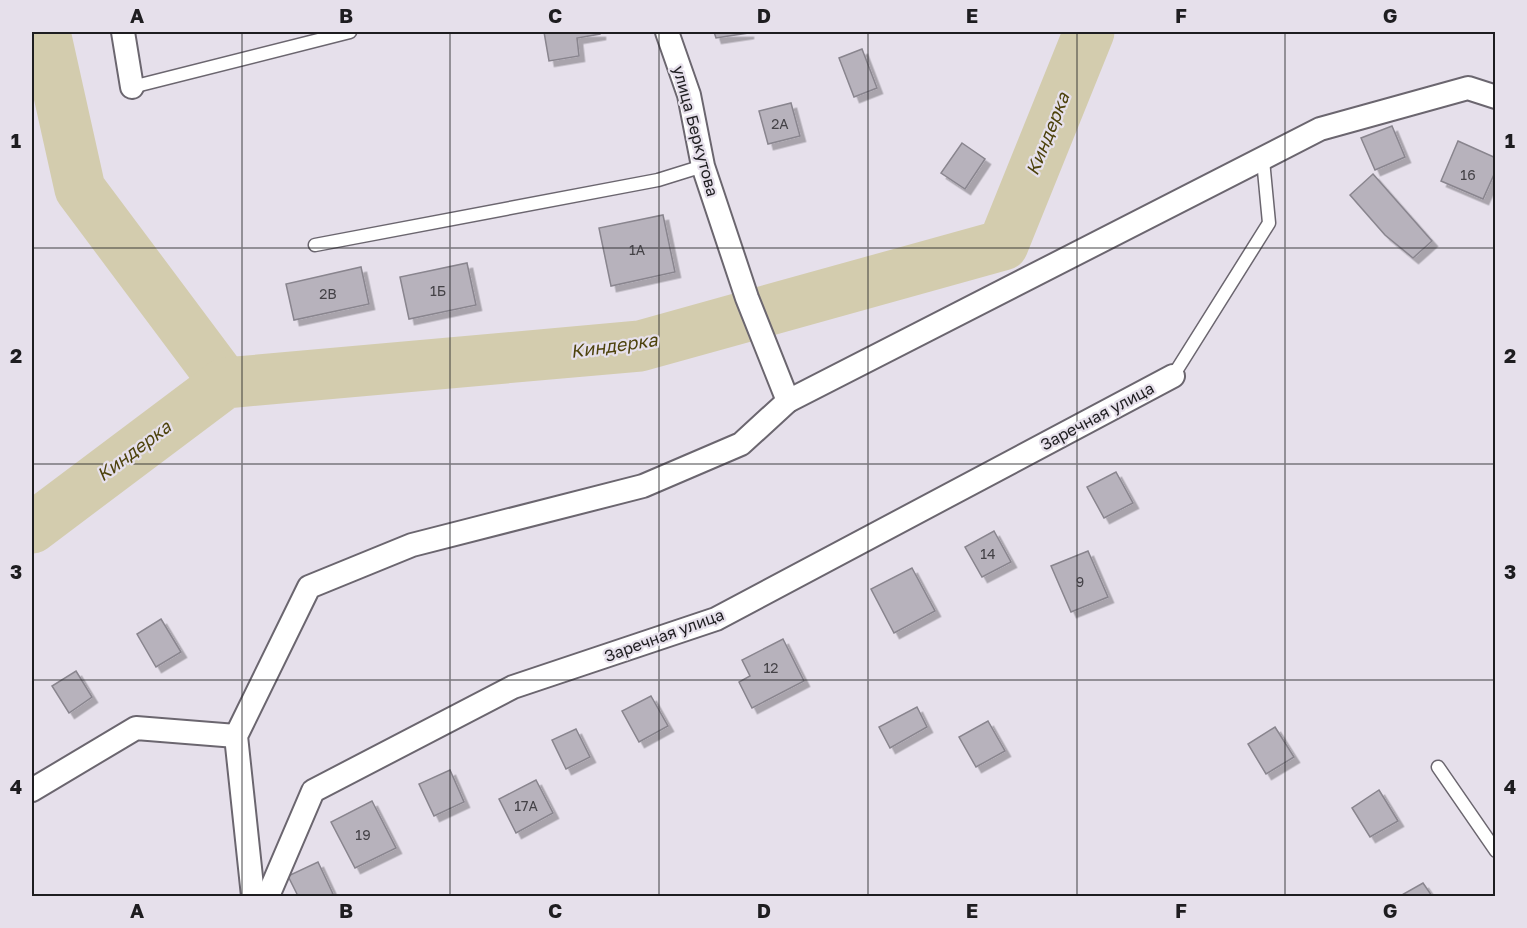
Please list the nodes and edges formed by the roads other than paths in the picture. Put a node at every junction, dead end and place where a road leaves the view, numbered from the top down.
1 (123, 32) edge
2 (350, 32) edge
3 (667, 32) edge
4 (132, 87) joint
5 (1496, 97) edge
6 (1263, 160) junction
7 (703, 166) junction
8 (315, 245) dead end
9 (1173, 376) joint
10 (788, 401) junction
11 (236, 736) junction
12 (1438, 767) dead end
13 (32, 790) edge
14 (1496, 851) edge
15 (253, 897) edge
16 (268, 897) edge

1 - 4 street
2 - 4 lane
3 - 7 street, улица Беркутова
5 - 6 street
6 - 9 lane
6 - 10 street
7 - 8 lane
7 - 10 street, улица Беркутова
9 - 16 street, Заречная улица
10 - 11 street
11 - 13 street
11 - 15 street
12 - 14 lane

